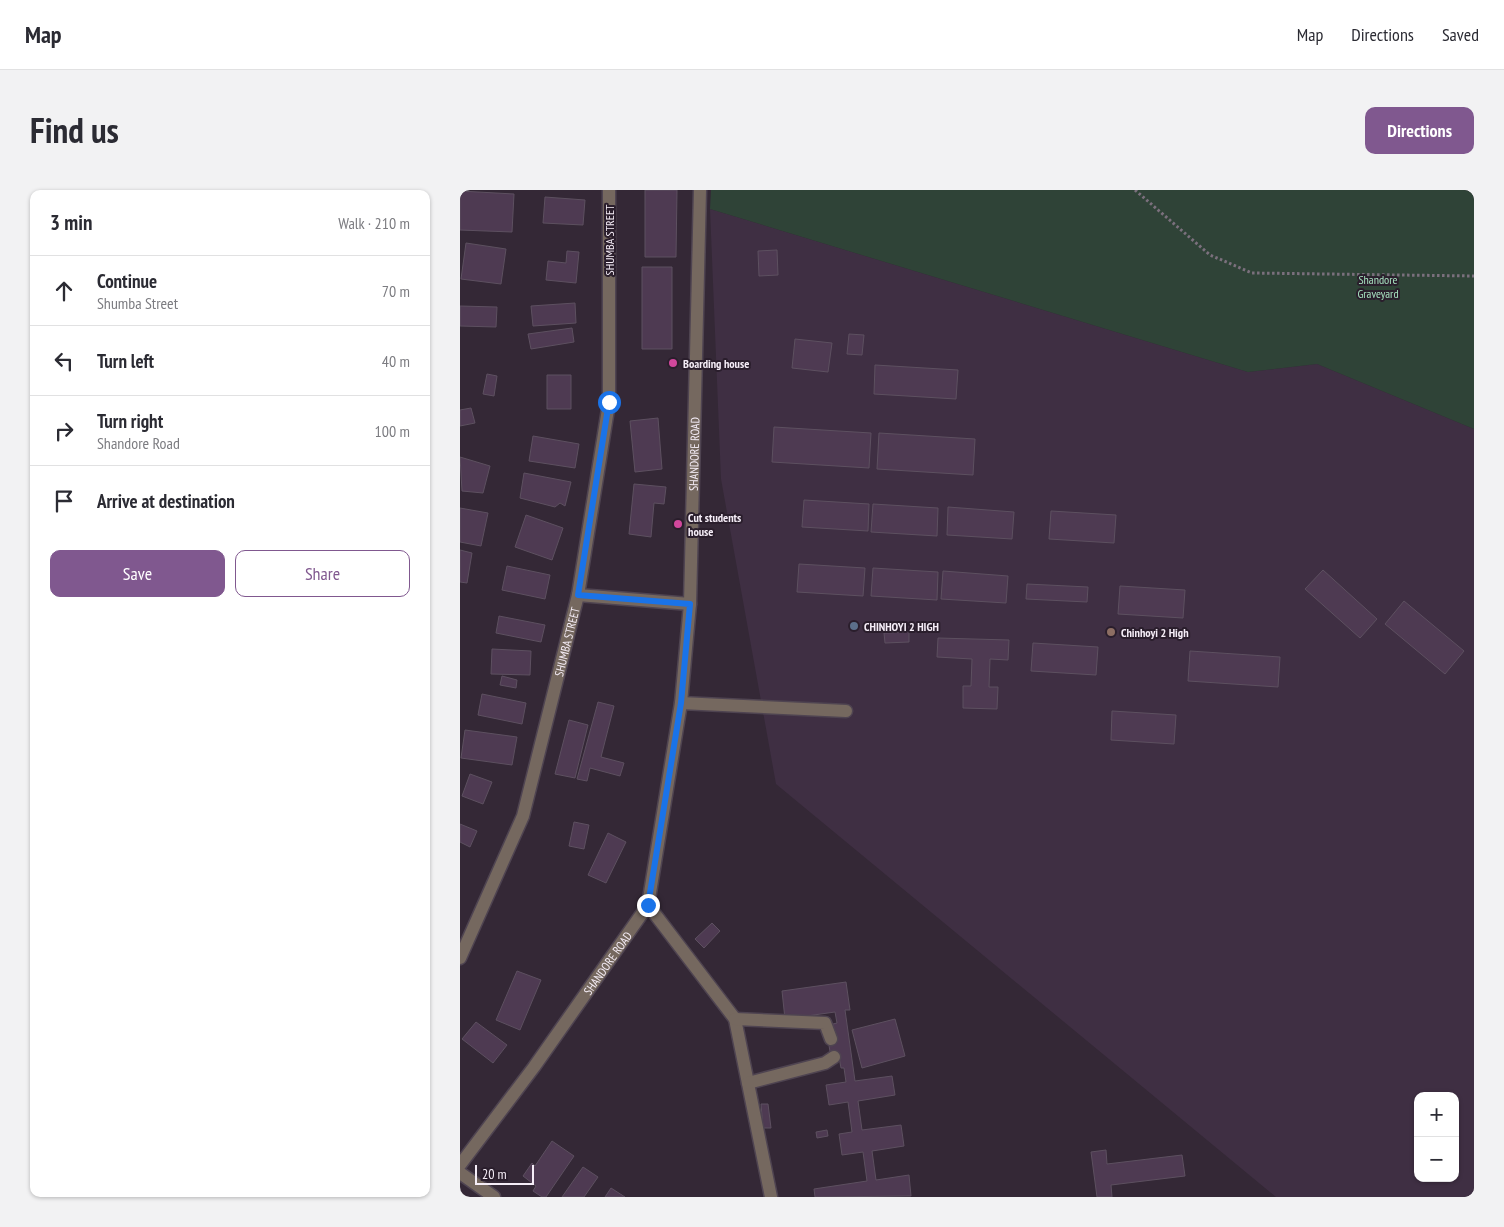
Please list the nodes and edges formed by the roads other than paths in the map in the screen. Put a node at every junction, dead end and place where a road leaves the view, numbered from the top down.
1 (609, 190) edge
2 (700, 190) edge
3 (578, 595) junction
4 (690, 604) junction
5 (681, 703) junction
6 (846, 711) dead end
7 (648, 905) junction
8 (460, 958) edge
9 (736, 1019) junction
10 (831, 1039) dead end
11 (834, 1058) dead end
12 (748, 1083) junction
13 (460, 1165) edge
14 (460, 1173) edge
15 (494, 1197) edge
16 (771, 1197) edge

1 - 3 street, SHUMBA STREET
2 - 4 street, SHANDORE ROAD
3 - 4 street
3 - 8 street, SHUMBA STREET
4 - 5 street, SHANDORE ROAD
5 - 6 street
5 - 7 street, SHANDORE ROAD
7 - 9 street
7 - 13 street, SHANDORE ROAD
9 - 10 street
9 - 12 street
11 - 12 street
12 - 16 street
14 - 15 street

